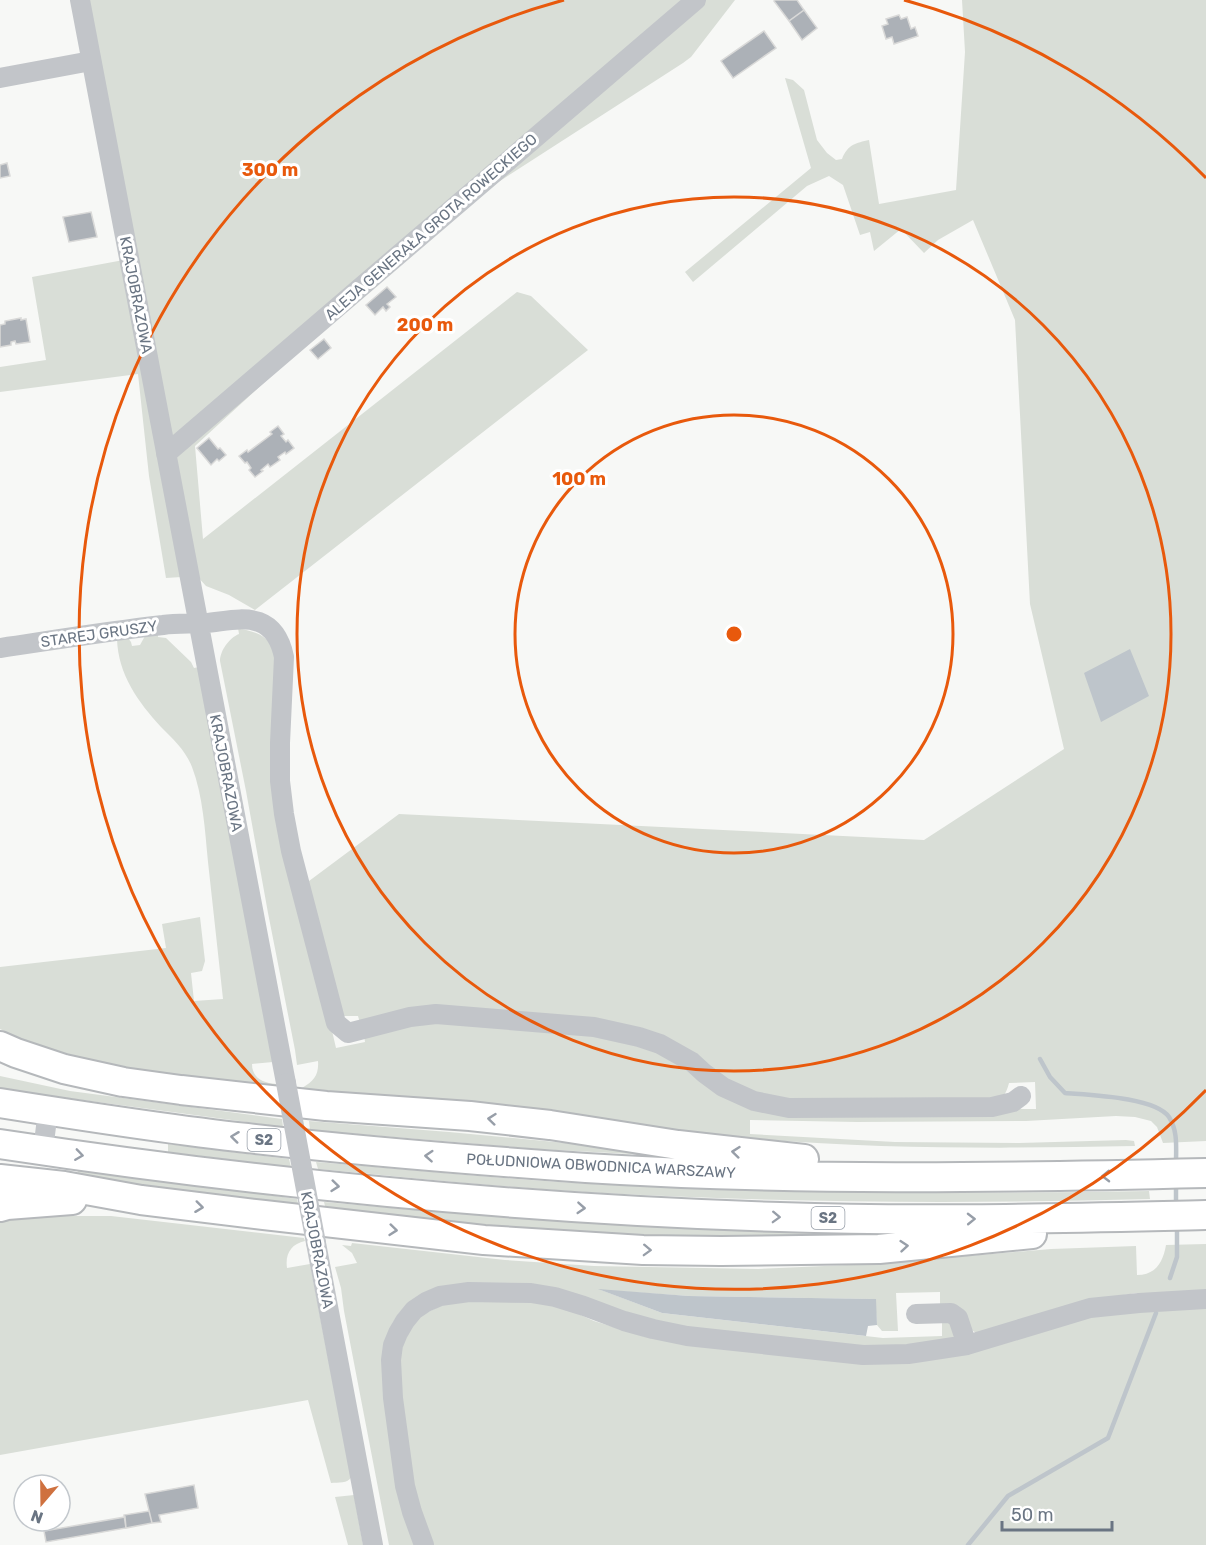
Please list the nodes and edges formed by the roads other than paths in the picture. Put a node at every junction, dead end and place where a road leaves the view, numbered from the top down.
1 (80, 0) edge
2 (696, 0) edge
3 (91, 61) junction
4 (0, 78) edge
5 (166, 454) junction
6 (198, 624) junction
7 (0, 648) edge
8 (0, 1046) edge
9 (0, 1064) edge
10 (1022, 1096) dead end
11 (247, 1098) junction
12 (0, 1103) edge
13 (48, 1111) junction
14 (0, 1144) edge
15 (43, 1150) junction
16 (1206, 1173) edge
17 (1024, 1177) junction
18 (0, 1179) edge
19 (141, 1200) junction
20 (0, 1207) edge
21 (1206, 1215) edge
22 (1134, 1216) junction
23 (1206, 1299) edge
24 (916, 1314) dead end
25 (967, 1345) junction
26 (373, 1545) edge
27 (424, 1545) edge

1 - 3 street, KRAJOBRAZOWA
2 - 5 street, ALEJA GENERAŁA GROTA ROWECKIEGO
3 - 4 street
3 - 5 street, KRAJOBRAZOWA
5 - 6 street, KRAJOBRAZOWA
6 - 7 street, STAREJ GRUSZY
6 - 10 street, STAREJ GRUSZY
6 - 26 street, KRAJOBRAZOWA, bridge
8 - 11 highway
9 - 11 highway
17 -> 11 highway
12 - 13 highway, POŁUDNIOWA OBWODNICA WARSZAWY / S2
13 - 15 street
17 -> 13 highway, POŁUDNIOWA OBWODNICA WARSZAWY / S2
14 - 15 highway, S2
15 -> 22 highway, S2
16 -> 17 highway, POŁUDNIOWA OBWODNICA WARSZAWY / S2
18 - 19 highway
19 - 20 highway
19 -> 22 highway
21 - 22 highway, S2
23 - 25 street
24 - 25 street
25 - 27 street

